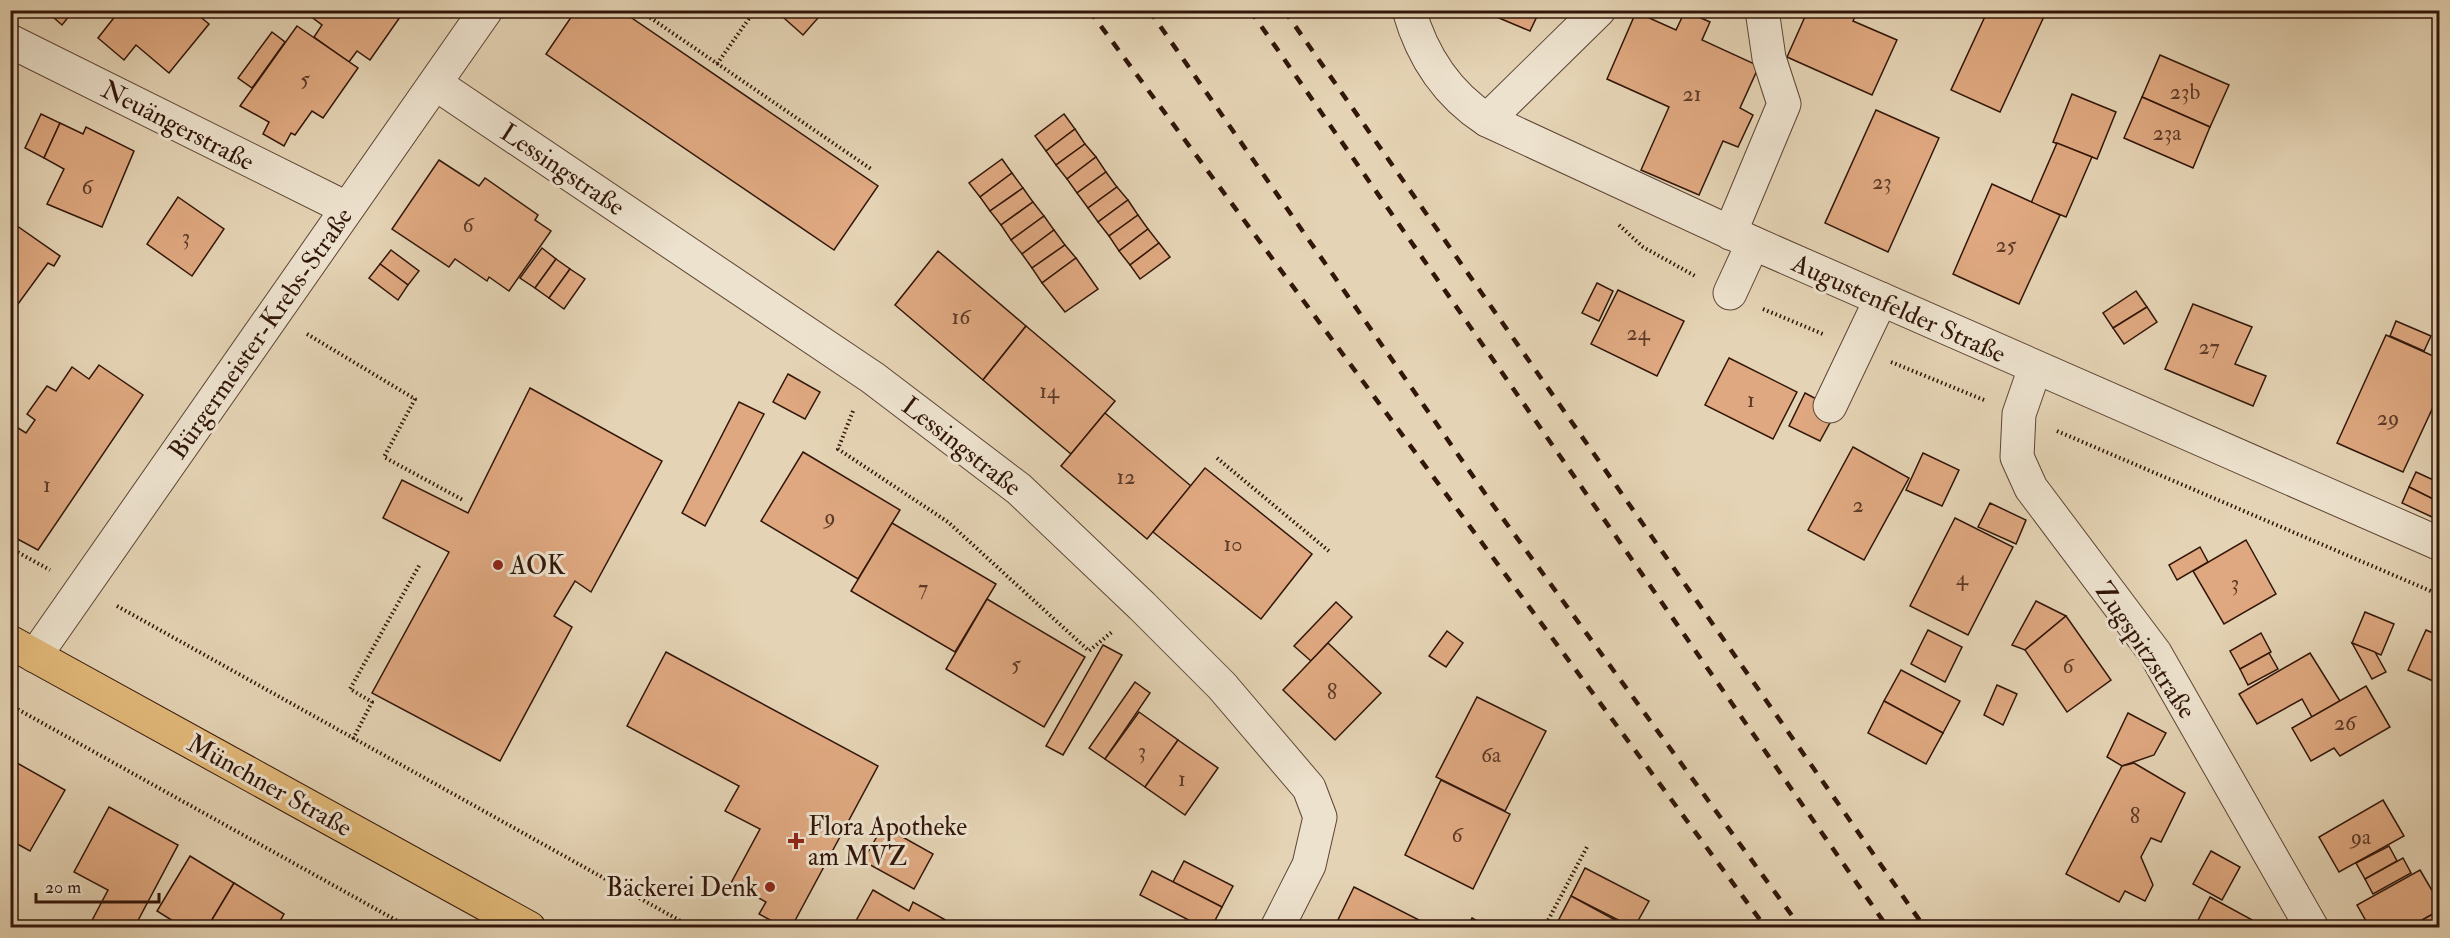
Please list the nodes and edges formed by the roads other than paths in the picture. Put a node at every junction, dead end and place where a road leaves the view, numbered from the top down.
1 (486, 10) edge
2 (1409, 10) edge
3 (1599, 10) edge
4 (1762, 10) edge
5 (10, 41) edge
6 (436, 84) junction
7 (1487, 120) junction
8 (346, 208) junction
9 (1742, 238) junction
10 (1730, 293) road end
11 (1881, 299) junction
12 (2035, 368) junction
13 (1830, 406) dead end
14 (2439, 544) edge
15 (23, 649) edge
16 (529, 927) edge
17 (1277, 927) edge
18 (2312, 927) edge

1 - 6 street, Bürgermeister-Krebs-Straße
2 - 7 street, Augustenfelder Straße
3 - 7 street
4 - 9 street
5 - 8 street, Neuängerstraße
6 - 8 street, Bürgermeister-Krebs-Straße
6 - 17 street, Lessingstraße
7 - 9 street, Augustenfelder Straße
8 - 15 street, Bürgermeister-Krebs-Straße
9 - 10 street
9 - 11 street, Augustenfelder Straße
11 - 12 street, Augustenfelder Straße
11 - 13 street
12 - 14 street, Augustenfelder Straße
12 - 18 street, Zugspitzstraße
15 - 16 main road, Münchner Straße

